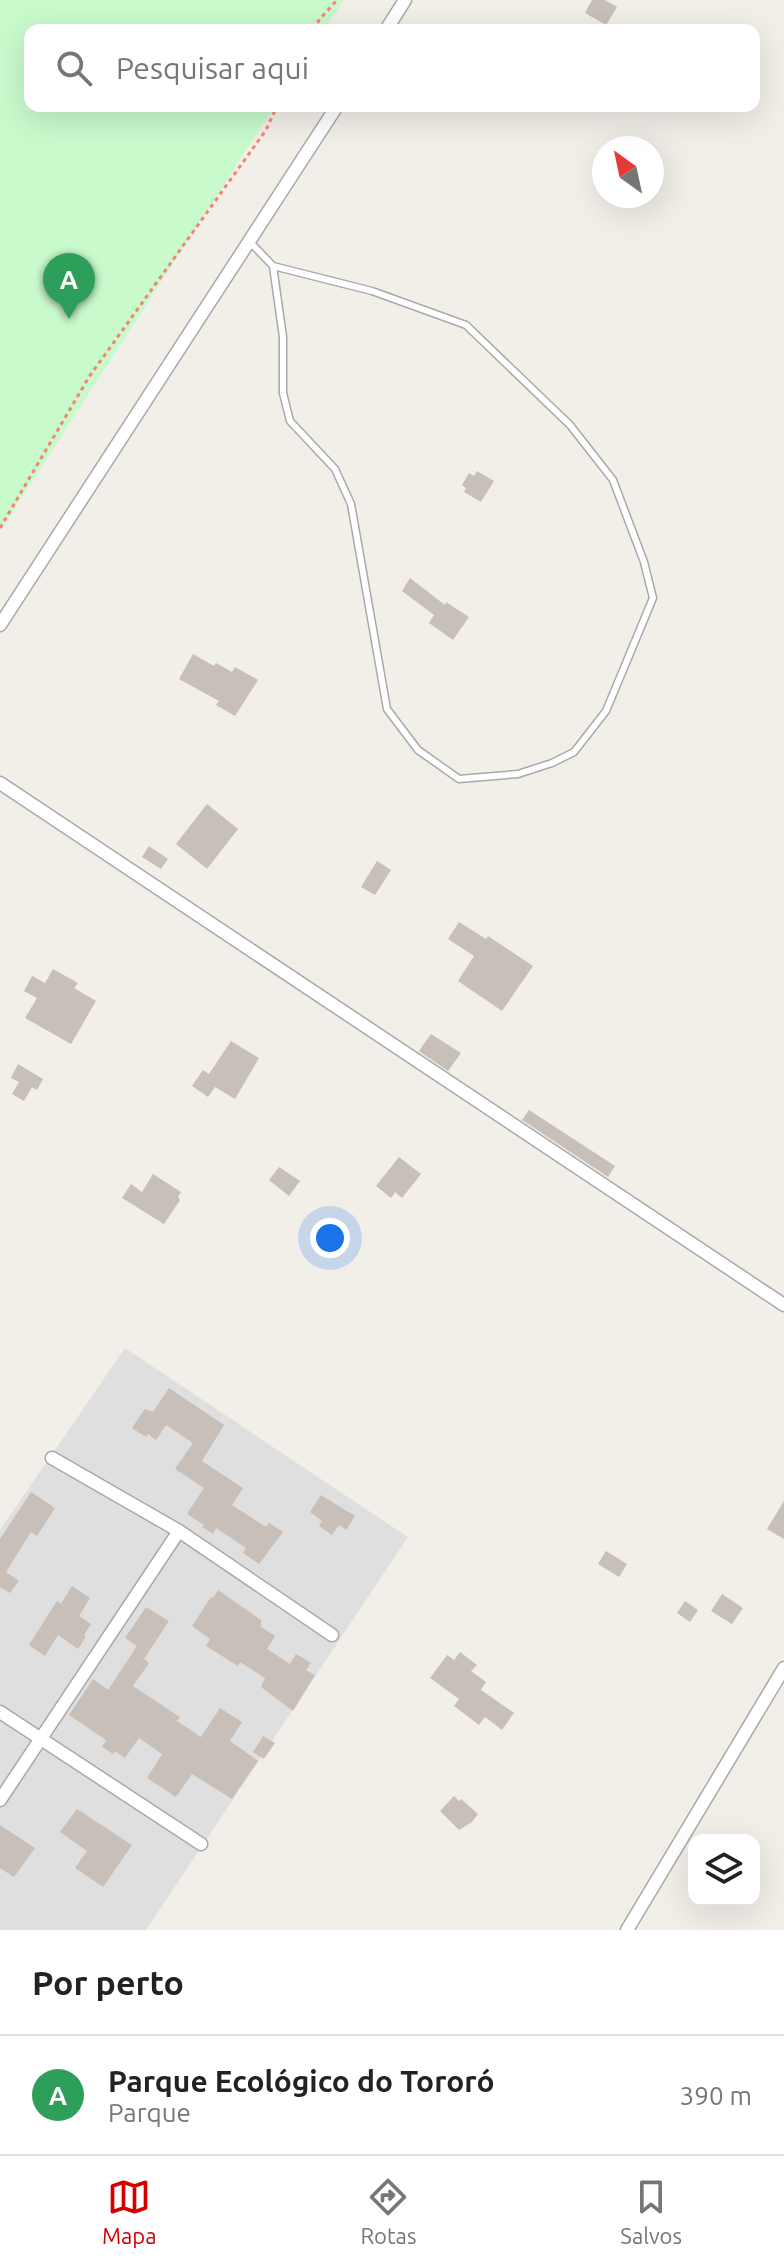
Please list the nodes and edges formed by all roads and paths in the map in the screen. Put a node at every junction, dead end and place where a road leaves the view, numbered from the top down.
1 (337, 0) edge
2 (405, 0) edge
3 (317, 24) edge
4 (390, 24) edge
5 (274, 112) edge
6 (333, 112) edge
7 (249, 241) junction
8 (273, 266) junction
9 (0, 528) edge
10 (0, 625) edge
11 (0, 783) edge
12 (784, 1305) edge
13 (52, 1458) dead end
14 (179, 1531) junction
15 (332, 1635) dead end
16 (784, 1668) edge
17 (0, 1712) edge
18 (40, 1739) junction
19 (0, 1800) edge
20 (201, 1844) dead end
21 (627, 1930) edge

1 - 3 path
2 - 4 street
5 - 9 path
6 - 7 street
7 - 8 lane
7 - 10 street
8 - 8 lane
11 - 12 street
13 - 14 street
14 - 15 street
14 - 18 street
16 - 21 street
17 - 18 street
18 - 19 street
18 - 20 street

